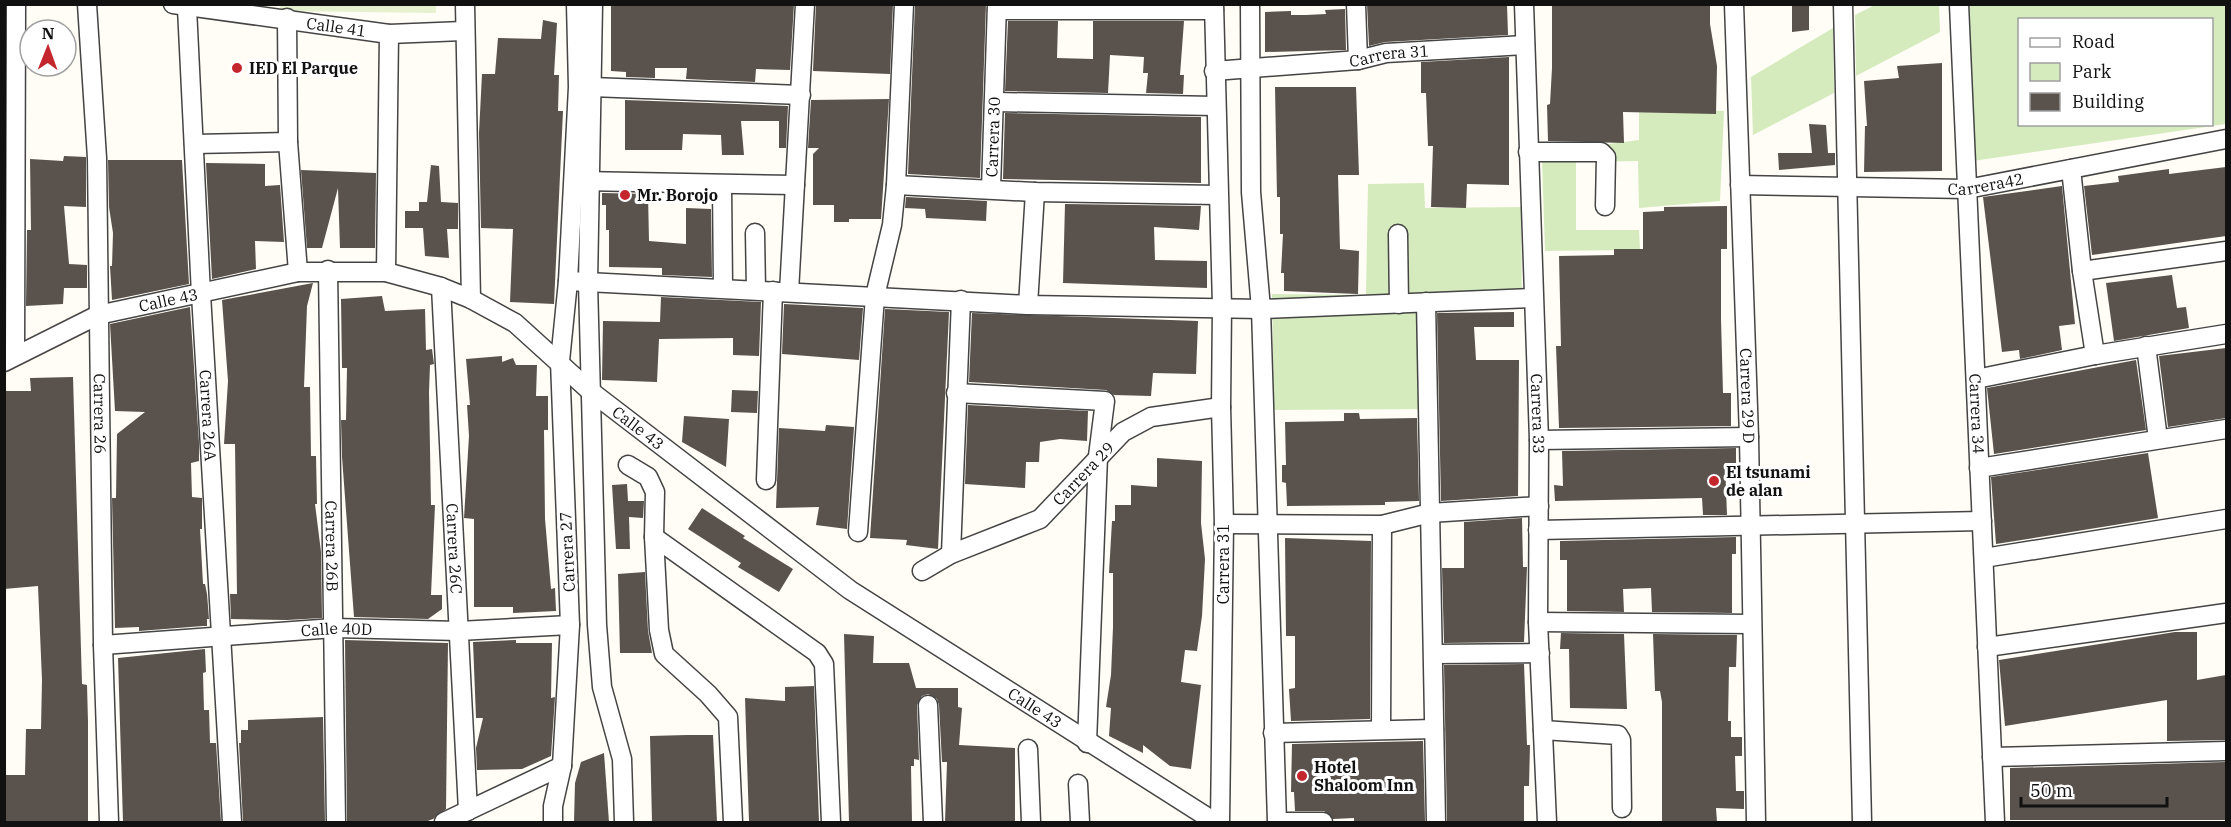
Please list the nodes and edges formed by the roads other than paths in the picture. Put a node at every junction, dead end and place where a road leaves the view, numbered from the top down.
1 (16, 4) edge
2 (87, 4) edge
3 (465, 4) edge
4 (576, 4) edge
5 (593, 4) edge
6 (805, 4) edge
7 (904, 4) edge
8 (1250, 4) edge
9 (1356, 4) edge
10 (1524, 4) edge
11 (1734, 4) edge
12 (1843, 4) edge
13 (1959, 4) edge
14 (180, 6) edge
15 (997, 7) edge
16 (1214, 7) edge
17 (287, 18) junction
18 (464, 31) junction
19 (389, 34) junction
20 (1525, 45) junction
21 (1358, 60) junction
22 (1252, 68) junction
23 (1214, 71) junction
24 (591, 87) junction
25 (801, 95) junction
26 (996, 102) junction
27 (10, 105) edge
28 (1215, 106) junction
29 (2226, 140) edge
30 (288, 142) junction
31 (194, 144) junction
32 (1528, 153) junction
33 (2072, 169) junction
34 (583, 181) junction
35 (722, 185) junction
36 (795, 185) junction
37 (896, 185) junction
38 (1740, 185) junction
39 (1847, 187) junction
40 (991, 188) junction
41 (1967, 189) junction
42 (1035, 192) junction
43 (1218, 195) junction
44 (1605, 206) dead end
45 (755, 233) dead end
46 (1398, 234) dead end
47 (2226, 251) edge
48 (328, 270) junction
49 (2082, 271) junction
50 (298, 272) junction
51 (386, 272) junction
52 (568, 281) junction
53 (588, 283) junction
54 (441, 286) junction
55 (723, 287) junction
56 (773, 291) junction
57 (201, 294) junction
58 (876, 296) junction
59 (1532, 298) junction
60 (471, 299) junction
61 (961, 300) junction
62 (1426, 302) junction
63 (1399, 304) junction
64 (1028, 305) junction
65 (1222, 306) junction
66 (1261, 309) junction
67 (98, 315) junction
68 (2226, 334) edge
69 (2146, 346) junction
70 (2095, 355) junction
71 (10, 358) edge
72 (560, 361) junction
73 (1976, 379) junction
74 (590, 390) junction
75 (957, 393) junction
76 (1221, 407) junction
77 (2226, 429) edge
78 (1749, 437) junction
79 (2158, 439) junction
80 (1539, 440) junction
81 (1098, 456) junction
82 (628, 465) dead end
83 (1979, 468) junction
84 (766, 480) dead end
85 (592, 488) junction
86 (564, 489) junction
87 (1539, 506) junction
88 (1430, 513) junction
89 (2226, 519) edge
90 (1982, 521) junction
91 (1853, 523) junction
92 (1224, 524) junction
93 (1268, 524) junction
94 (1382, 525) junction
95 (1750, 525) junction
96 (1538, 530) junction
97 (858, 532) dead end
98 (654, 537) junction
99 (951, 554) junction
100 (1984, 558) junction
101 (922, 571) dead end
102 (2226, 613) edge
103 (1538, 622) junction
104 (570, 624) junction
105 (1751, 624) junction
106 (334, 628) junction
107 (459, 631) junction
108 (223, 636) junction
109 (102, 645) junction
110 (1987, 647) junction
111 (1540, 653) junction
112 (1434, 654) junction
113 (928, 705) dead end
114 (1381, 729) junction
115 (1434, 729) junction
116 (1543, 730) junction
117 (1273, 734) junction
118 (1087, 743) junction
119 (1028, 749) dead end
120 (2226, 751) edge
121 (1992, 757) junction
122 (562, 766) junction
123 (1078, 783) dead end
124 (1622, 808) dead end
125 (468, 811) junction
126 (109, 822) edge
127 (232, 822) edge
128 (336, 822) edge
129 (444, 822) edge
130 (553, 822) edge
131 (624, 822) edge
132 (733, 822) edge
133 (831, 822) edge
134 (933, 822) edge
135 (1031, 822) edge
136 (1080, 822) edge
137 (1215, 822) edge
138 (1220, 822) edge
139 (1277, 822) edge
140 (1323, 822) edge
141 (1436, 822) edge
142 (1547, 822) edge
143 (1756, 822) edge
144 (1862, 822) edge
145 (1995, 822) edge

1 - 27 street
2 - 67 street, Carrera 26
3 - 18 street
4 - 34 street, Carrera 27
5 - 24 street, Carrera 27
6 - 25 street
7 - 37 street
8 - 22 street
9 - 21 street
10 - 20 street, Carrera 33
11 - 38 street, Carrera 29 D
12 - 39 street
13 - 41 street, Carrera 34
14 - 17 street, Calle 41
14 - 31 street, Carrera 26A
15 - 16 street
15 - 26 street, Carrera 30
16 - 23 street, Carrera 31
17 - 19 street, Calle 41
17 - 30 street
18 - 19 street, Calle 41
18 - 60 street
19 - 51 street
20 - 21 street, Carrera 31
20 - 32 street, Carrera 33
21 - 22 street, Carrera 31
22 - 23 street, Carrera 31
22 - 66 street
23 - 28 street, Carrera 31
24 - 25 street
24 - 34 street, Carrera 27
25 - 36 street
26 - 28 street
26 - 40 street, Carrera 30
27 - 71 street
28 - 43 street, Carrera 31
29 - 33 street, Carrera42
30 - 31 street
30 - 50 street
31 - 57 street, Carrera 26A
32 - 44 street
32 - 59 street, Carrera 33
33 - 41 street, Carrera42
33 - 49 street
34 - 35 street
34 - 52 street, Carrera 27
34 - 53 street, Carrera 27
35 - 36 street
35 - 55 street
36 - 56 street
37 - 40 street
37 - 58 street
38 - 39 street, Carrera42
38 - 78 street, Carrera 29 D
39 - 41 street, Carrera42
39 - 91 street
40 - 42 street, Carrera 30
41 - 73 street, Carrera 34
42 - 43 street, Carrera 30
42 - 64 street
43 - 65 street, Carrera 31
45 - 56 street
46 - 63 street
47 - 49 street
48 - 50 street, Calle 43
48 - 51 street, Calle 43
48 - 106 street, Carrera 26B
49 - 70 street
50 - 57 street, Calle 43
51 - 54 street, Calle 43
52 - 53 street
52 - 72 street, Carrera 27
53 - 55 street
53 - 74 street, Carrera 27
54 - 60 street, Calle 43
54 - 107 street, Carrera 26C
55 - 56 street
56 - 58 street
56 - 84 street
57 - 67 street, Calle 43
57 - 108 street, Carrera 26A
58 - 61 street
58 - 97 street
59 - 62 street
59 - 80 street, Carrera 33
60 - 72 street, Calle 43
61 - 64 street
61 - 75 street
62 - 63 street
62 - 88 street
63 - 66 street
64 - 65 street
65 - 66 street
65 - 76 street, Carrera 31
66 - 93 street
67 - 71 street, Calle 43
67 - 109 street, Carrera 26
68 - 69 street
69 - 70 street
69 - 79 street
70 - 73 street
72 - 74 street, Calle 43
72 - 86 street, Carrera 27
73 - 83 street, Carrera 34
74 - 85 street, Carrera 27
74 - 118 street, Calle 43
75 - 81 street
75 - 99 street
76 - 81 street, Carrera 29
76 - 92 street, Carrera 31
77 - 79 street
78 - 80 street
78 - 95 street, Carrera 29 D
79 - 83 street
80 - 87 street, Carrera 33
81 - 99 street, Carrera 29
81 - 118 street
82 - 98 street
83 - 90 street, Carrera 34
85 - 86 street
85 - 131 street, Carrera 27
86 - 104 street, Carrera 27
87 - 88 street
87 - 96 street, Carrera 33
88 - 94 street
88 - 112 street
89 - 100 street
90 - 91 street
90 - 100 street, Carrera 34
91 - 95 street
91 - 144 street
92 - 93 street
92 - 138 street, Carrera 31
93 - 94 street
93 - 117 street
94 - 114 street
95 - 96 street
95 - 105 street, Carrera 29 D
96 - 103 street, Carrera 33
98 - 132 street
98 - 133 street
99 - 101 street, Carrera 29
100 - 110 street, Carrera 34
102 - 110 street
103 - 105 street
103 - 111 street, Carrera 33
104 - 107 street, Calle 40D
104 - 122 street, Carrera 27
105 - 143 street, Carrera 29 D
106 - 107 street, Calle 40D
106 - 108 street, Calle 40D
106 - 128 street, Carrera 26B
107 - 125 street, Carrera 26C
108 - 109 street, Calle 40D
108 - 127 street, Carrera 26A
109 - 126 street, Carrera 26
110 - 121 street, Carrera 34
111 - 112 street
111 - 116 street, Carrera 33
112 - 115 street
113 - 134 street
114 - 115 street
114 - 117 street
115 - 141 street
116 - 124 street
116 - 142 street, Carrera 33
117 - 139 street
118 - 137 street, Calle 43
119 - 135 street
120 - 121 street
121 - 145 street, Carrera 34
122 - 125 street
122 - 130 street, Carrera 27
123 - 136 street
125 - 129 street
139 - 140 street

